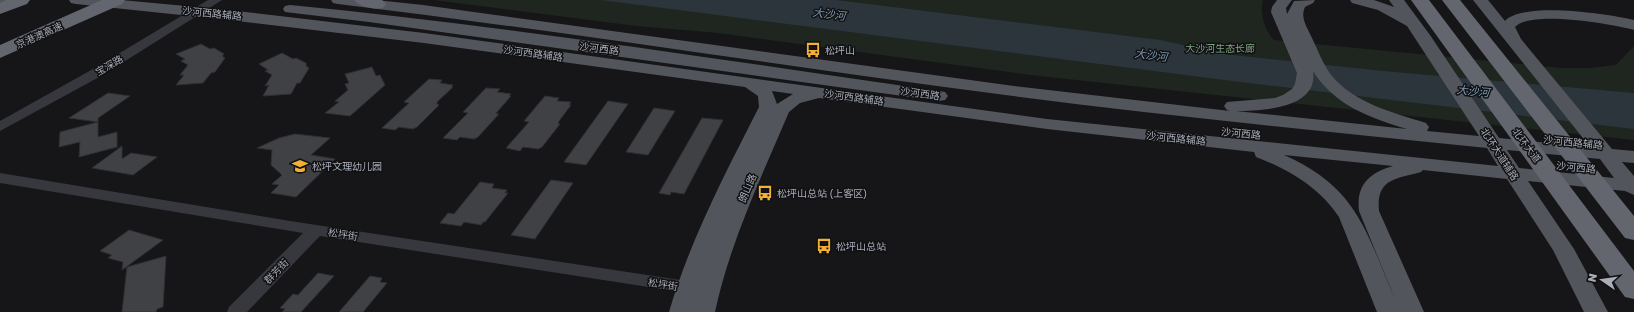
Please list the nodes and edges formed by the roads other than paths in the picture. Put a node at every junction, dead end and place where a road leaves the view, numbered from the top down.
1 (21, 0) edge
2 (92, 0) edge
3 (116, 0) edge
4 (294, 0) edge
5 (1285, 0) edge
6 (1308, 0) edge
7 (1357, 0) edge
8 (1396, 0) edge
9 (1420, 0) edge
10 (1451, 0) edge
11 (1480, 0) edge
12 (356, 1) edge
13 (204, 4) edge
14 (1600, 4) dead end
15 (0, 9) edge
16 (76, 9) edge
17 (1634, 15) edge
18 (1288, 17) junction
19 (1634, 25) edge
20 (506, 36) junction
21 (627, 37) junction
22 (1424, 38) junction
23 (527, 39) junction
24 (0, 41) edge
25 (1517, 45) junction
26 (0, 52) edge
27 (648, 70) junction
28 (751, 84) junction
29 (822, 92) junction
30 (856, 98) junction
31 (1007, 98) junction
32 (1226, 106) junction
33 (0, 116) edge
34 (0, 127) edge
35 (1420, 127) junction
36 (1219, 142) junction
37 (1634, 148) edge
38 (1634, 157) edge
39 (1446, 166) junction
40 (1634, 173) edge
41 (0, 178) edge
42 (1634, 187) edge
43 (316, 230) junction
44 (1634, 232) edge
45 (687, 287) junction
46 (1634, 290) edge
47 (236, 312) edge
48 (681, 312) edge
49 (703, 312) edge
50 (1389, 312) edge
51 (1412, 312) edge
52 (1596, 312) edge

1 - 15 highway
2 - 24 highway, 京港澳高速
3 - 16 highway, 京港澳高速
4 - 12 main road, 沙河西路
5 - 18 main road
6 - 18 main road
7 - 22 main road
8 - 22 main road, 北环大道辅路
9 - 46 highway, 北环大道
10 - 44 highway
11 - 25 main road
12 - 21 main road, 沙河西路
13 - 16 main road, 沙河西路辅路
13 - 20 main road, 沙河西路
13 - 27 main road, 沙河西路辅路
13 - 33 street, 宝深路
13 - 34 street, 宝深路
14 - 17 main road
16 - 26 highway, 京港澳高速
18 - 32 main road
18 - 35 main road
19 - 25 main road
20 - 21 main road
20 - 23 main road, 沙河西路
21 - 31 main road, 沙河西路
22 - 52 main road, 北环大道辅路
23 - 27 main road
23 - 31 main road, 沙河西路
25 - 42 main road
27 - 28 main road, 沙河西路辅路
28 - 29 main road, 沙河西路辅路
28 - 45 main road, 朗山路
29 - 30 main road, 沙河西路辅路
29 - 49 main road, 朗山路
30 - 31 main road
30 - 36 main road, 沙河西路辅路
31 - 32 main road, 沙河西路辅路
31 - 38 main road, 沙河西路
31 - 40 main road, 沙河西路
32 - 35 main road, 沙河西路辅路
35 - 37 main road, 沙河西路辅路
36 - 39 main road, 沙河西路辅路
36 - 50 main road
39 - 42 main road, 沙河西路辅路
39 - 51 main road
41 - 43 street, 松坪街
43 - 45 street, 松坪街
43 - 47 street, 群芳街
45 - 48 main road, 朗山路

